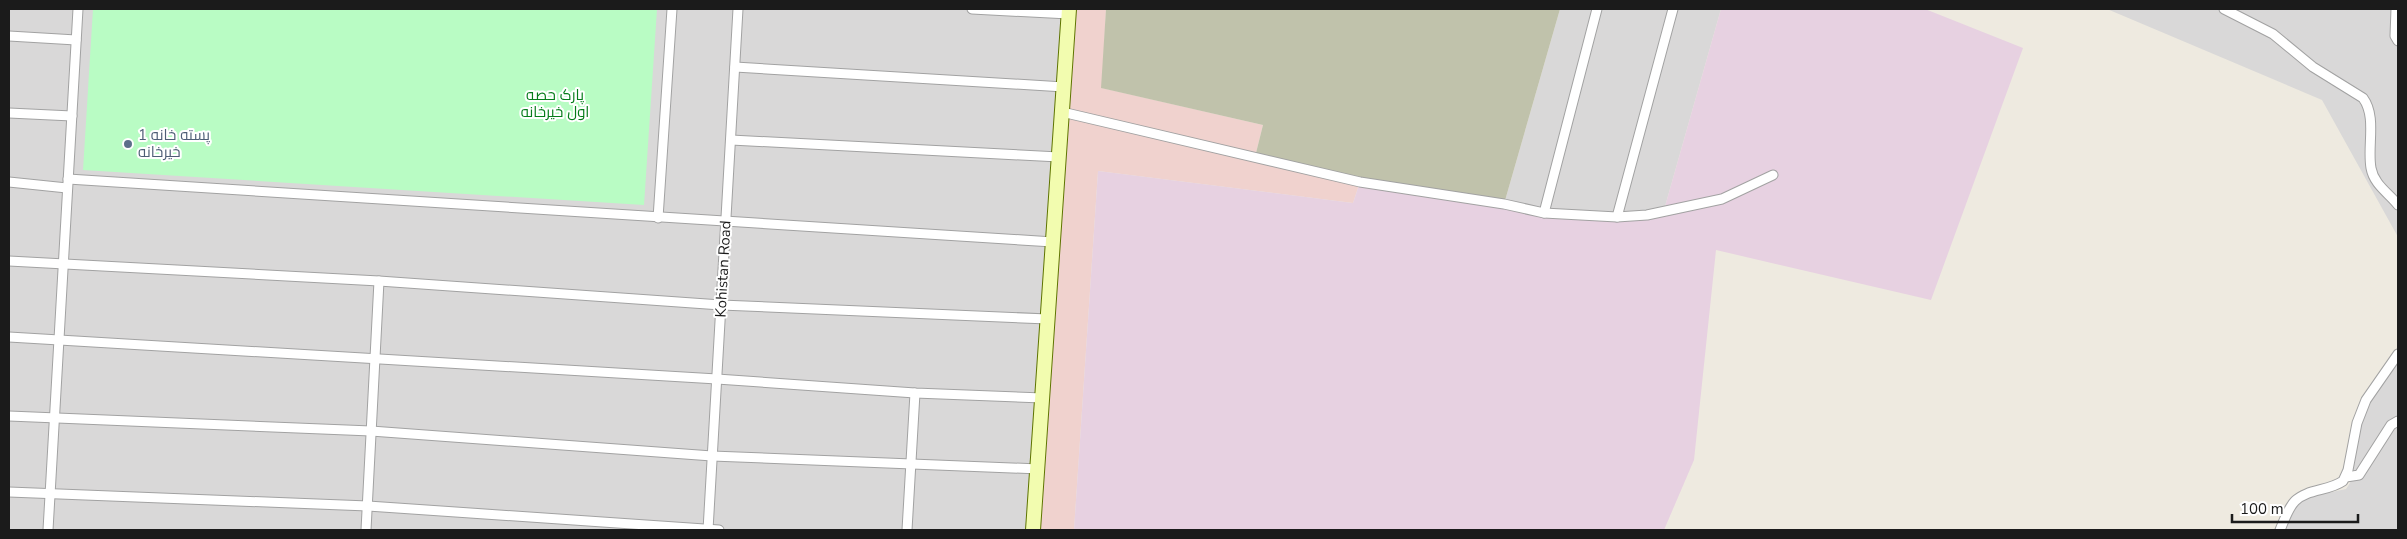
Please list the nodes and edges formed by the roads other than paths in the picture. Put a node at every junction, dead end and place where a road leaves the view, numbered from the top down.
1 (78, 9) edge
2 (672, 9) edge
3 (738, 9) edge
4 (972, 9) edge
5 (1598, 9) edge
6 (1673, 9) edge
7 (2224, 9) edge
8 (2396, 9) edge
9 (1069, 11) edge
10 (9, 36) edge
11 (76, 40) junction
12 (2398, 41) edge
13 (735, 66) junction
14 (1064, 87) junction
15 (1062, 112) junction
16 (9, 113) edge
17 (72, 116) junction
18 (731, 140) junction
19 (1059, 157) junction
20 (1773, 175) dead end
21 (9, 182) edge
22 (68, 184) junction
23 (2398, 206) edge
24 (1544, 213) junction
25 (1617, 217) junction
26 (658, 218) junction
27 (726, 221) junction
28 (1053, 242) junction
29 (9, 261) edge
30 (63, 265) junction
31 (379, 280) junction
32 (721, 305) junction
33 (1048, 319) junction
34 (9, 338) edge
35 (59, 340) junction
36 (2398, 354) edge
37 (375, 359) junction
38 (717, 379) junction
39 (915, 393) junction
40 (1043, 398) junction
41 (9, 416) edge
42 (54, 420) junction
43 (2398, 421) edge
44 (371, 431) junction
45 (712, 456) junction
46 (910, 464) junction
47 (1039, 469) junction
48 (2346, 477) junction
49 (9, 492) edge
50 (50, 495) junction
51 (368, 506) junction
52 (48, 530) edge
53 (366, 530) edge
54 (708, 530) edge
55 (719, 530) edge
56 (908, 530) edge
57 (1033, 530) edge
58 (2280, 530) edge

1 - 11 street
2 - 26 street
3 - 13 street, Kohistan Road
4 - 9 street
5 - 24 street
6 - 25 street
7 - 23 street
8 - 12 street
9 - 14 main road
10 - 11 street
11 - 17 street
13 - 14 street
13 - 18 street, Kohistan Road
14 - 15 main road
15 - 19 main road
15 - 24 street
16 - 17 street
17 - 22 street
18 - 19 street
18 - 27 street, Kohistan Road
19 - 28 main road
20 - 25 street
21 - 22 street
22 - 26 street
22 - 30 street
24 - 25 street
26 - 27 street
27 - 28 street
27 - 32 street, Kohistan Road
28 - 33 main road
29 - 30 street
30 - 31 street
30 - 35 street
31 - 32 street
31 - 37 street
32 - 33 street
32 - 38 street, Kohistan Road
33 - 40 main road
34 - 35 street
35 - 37 street
35 - 42 street
36 - 48 street
37 - 38 street
37 - 44 street
38 - 39 street
38 - 45 street, Kohistan Road
39 - 40 street
39 - 46 street
40 - 47 main road
41 - 42 street
42 - 44 street
42 - 50 street
43 - 48 street
44 - 45 street
44 - 51 street
45 - 46 street
45 - 54 street, Kohistan Road
46 - 47 street
46 - 56 street
47 - 57 main road
48 - 58 street
49 - 50 street
50 - 51 street
50 - 52 street
51 - 53 street
51 - 54 street
54 - 55 street

